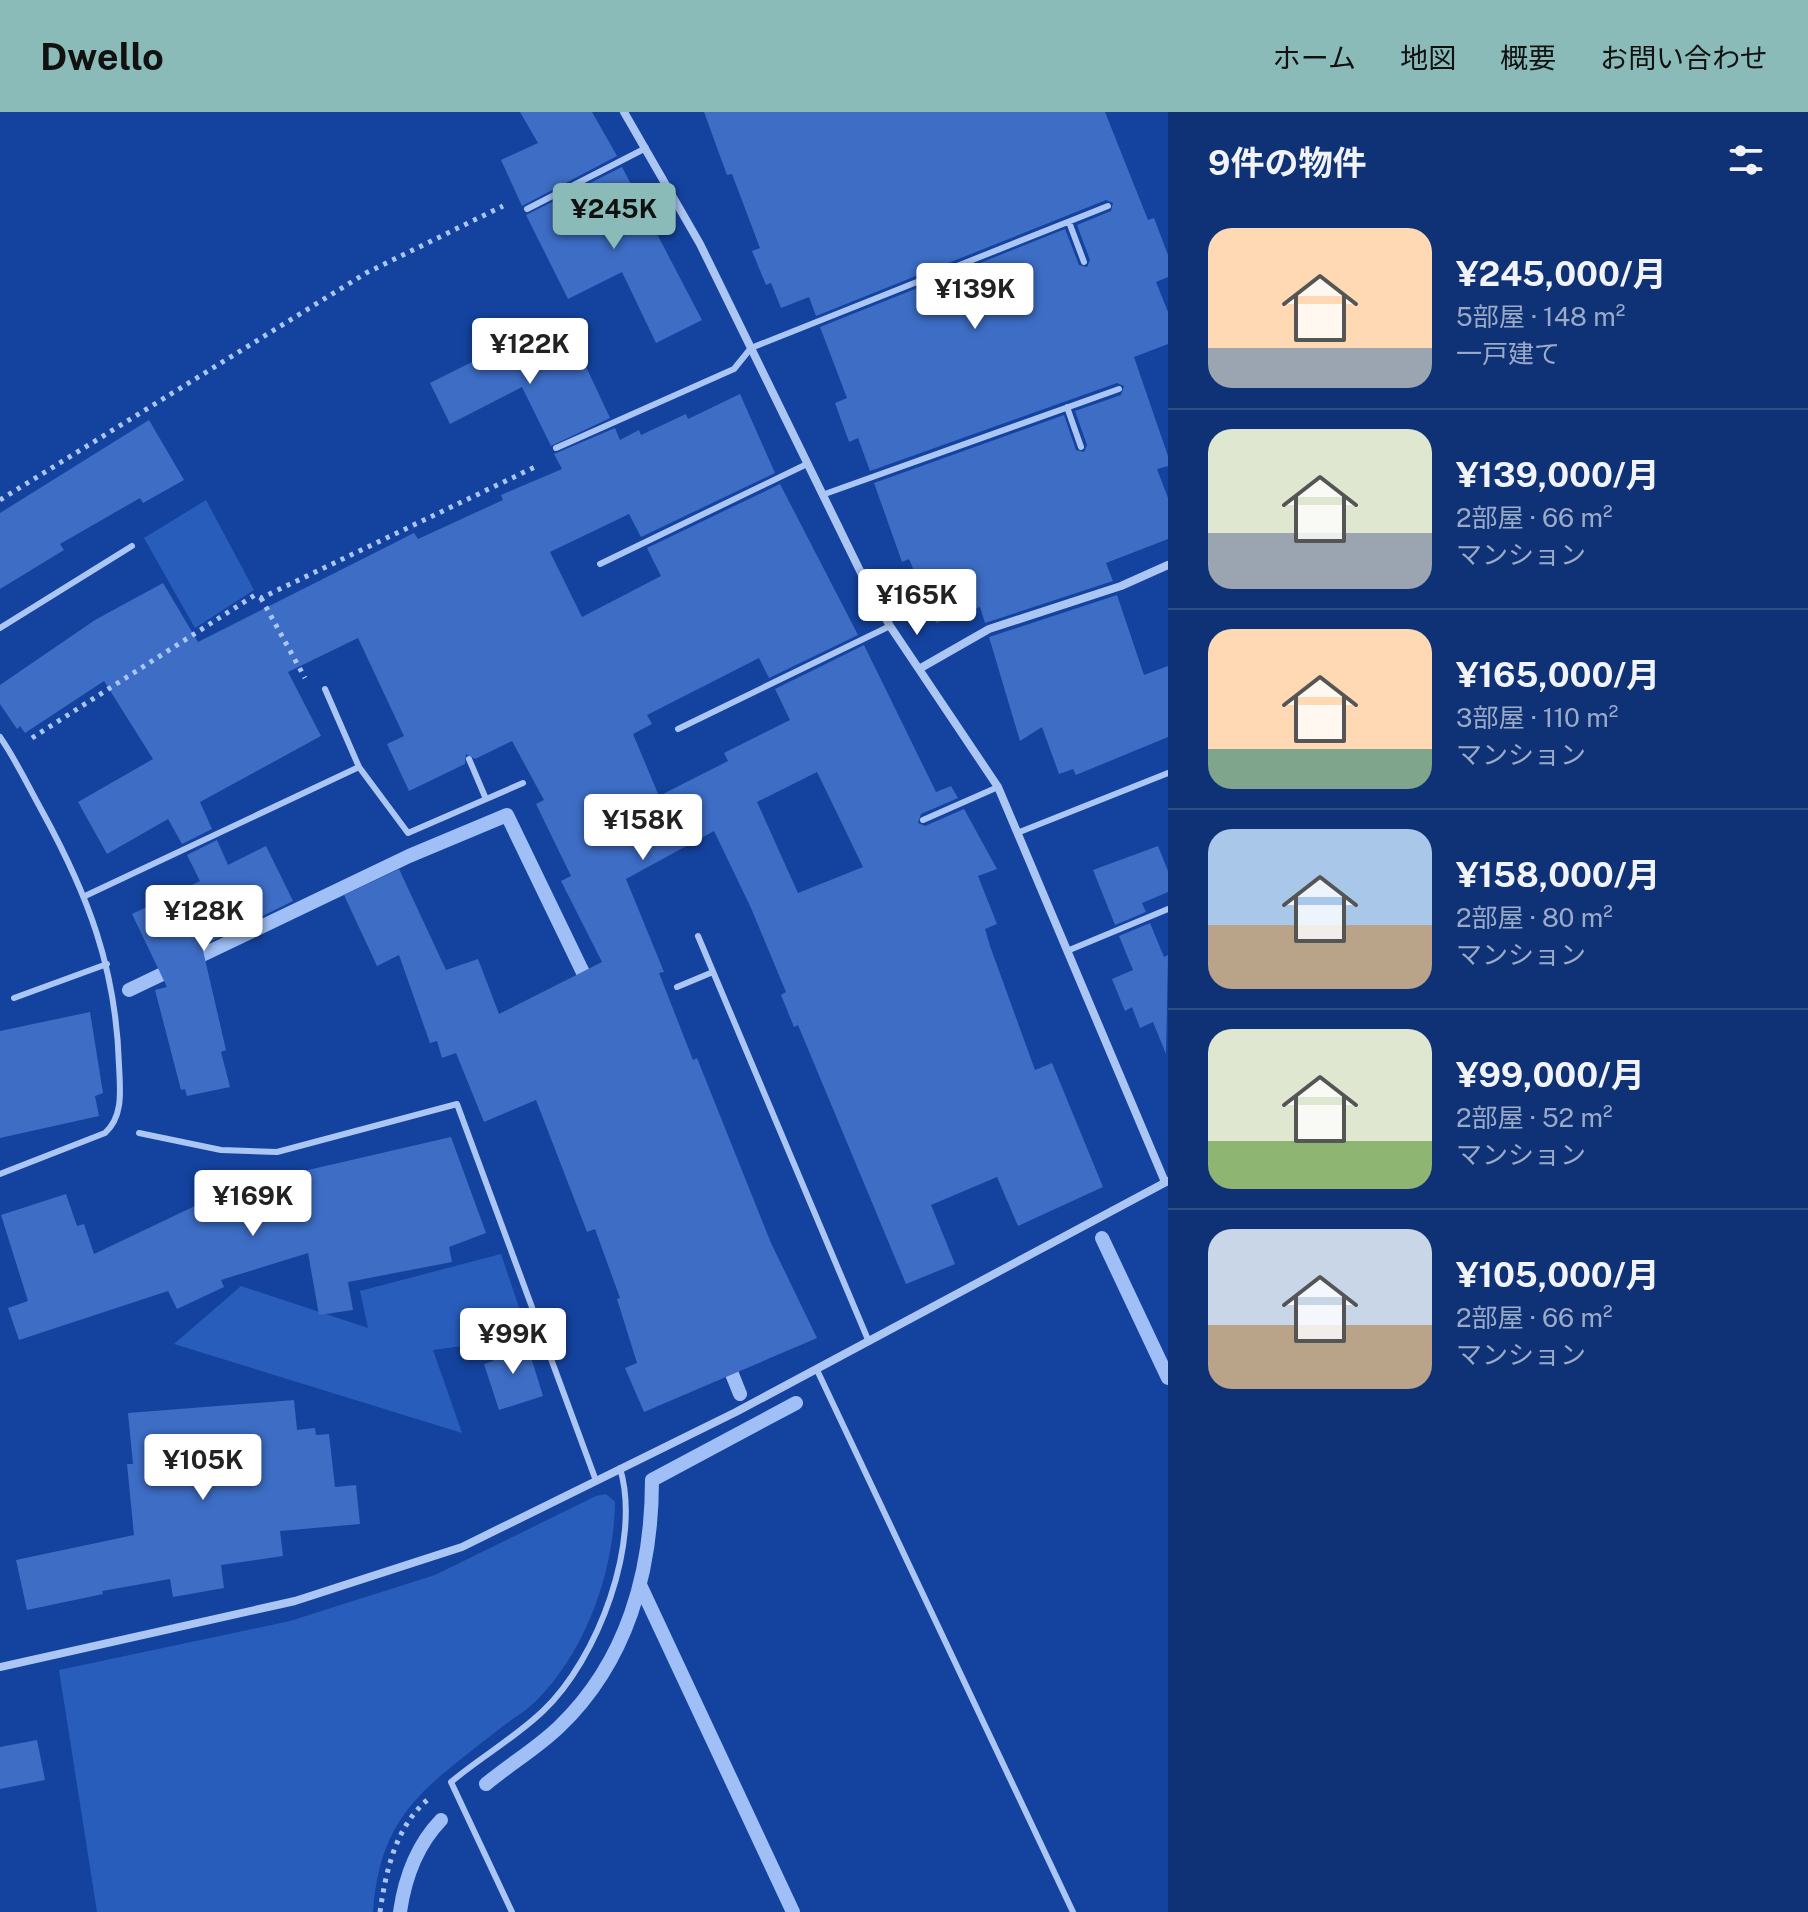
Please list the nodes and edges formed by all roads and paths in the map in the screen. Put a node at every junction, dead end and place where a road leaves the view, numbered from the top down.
1 (624, 112) edge
2 (646, 148) junction
3 (1108, 206) dead end
4 (527, 209) joint
5 (1069, 222) junction
6 (1084, 262) dead end
7 (751, 348) junction
8 (1119, 389) dead end
9 (1067, 407) junction
10 (1081, 447) dead end
11 (556, 448) joint
12 (807, 464) junction
13 (822, 495) junction
14 (0, 500) edge
15 (132, 546) dead end
16 (600, 564) dead end
17 (1168, 565) edge
18 (261, 598) junction
19 (890, 626) junction
20 (0, 628) edge
21 (919, 669) junction
22 (325, 689) joint
23 (678, 729) dead end
24 (2, 742) edge
25 (11, 751) junction
26 (469, 759) dead end
27 (359, 767) junction
28 (1168, 773) edge
29 (523, 783) dead end
30 (998, 787) junction
31 (486, 799) junction
32 (923, 820) dead end
33 (1017, 833) junction
34 (85, 896) junction
35 (1168, 909) edge
36 (698, 936) dead end
37 (1067, 951) junction
38 (107, 964) junction
39 (713, 972) junction
40 (677, 987) dead end
41 (14, 998) dead end
42 (139, 1133) dead end
43 (0, 1174) edge
44 (1166, 1182) edge
45 (869, 1342) junction
46 (817, 1370) junction
47 (619, 1467) junction
48 (595, 1478) junction
49 (0, 1667) edge
50 (451, 1782) junction
51 (380, 1912) edge
52 (512, 1912) edge
53 (1073, 1912) edge

1 - 2 street
2 - 4 lane
2 - 7 street
3 - 5 lane
4 - 14 path
5 - 6 lane
5 - 7 lane
7 - 11 lane
7 - 12 street
8 - 9 lane
9 - 10 lane
9 - 13 lane
11 - 18 path
12 - 13 street
12 - 16 lane
13 - 19 street
15 - 20 lane
17 - 21 street
18 - 22 path
18 - 25 path
19 - 21 street
19 - 23 lane
21 - 30 street
22 - 27 lane
24 - 25 lane
25 - 34 lane
26 - 31 lane
27 - 31 lane
27 - 34 lane
28 - 33 lane
29 - 31 lane
30 - 32 lane
30 - 33 street
33 - 37 street
34 - 38 lane
35 - 37 lane
36 - 39 lane
37 - 44 street
38 - 41 lane
38 - 43 lane
39 - 40 lane
39 - 45 lane
42 - 48 lane
44 - 45 street
45 - 46 street
46 - 47 street
46 - 53 lane
47 - 48 street
47 - 50 lane
48 - 49 street
50 - 51 path
50 - 52 lane

